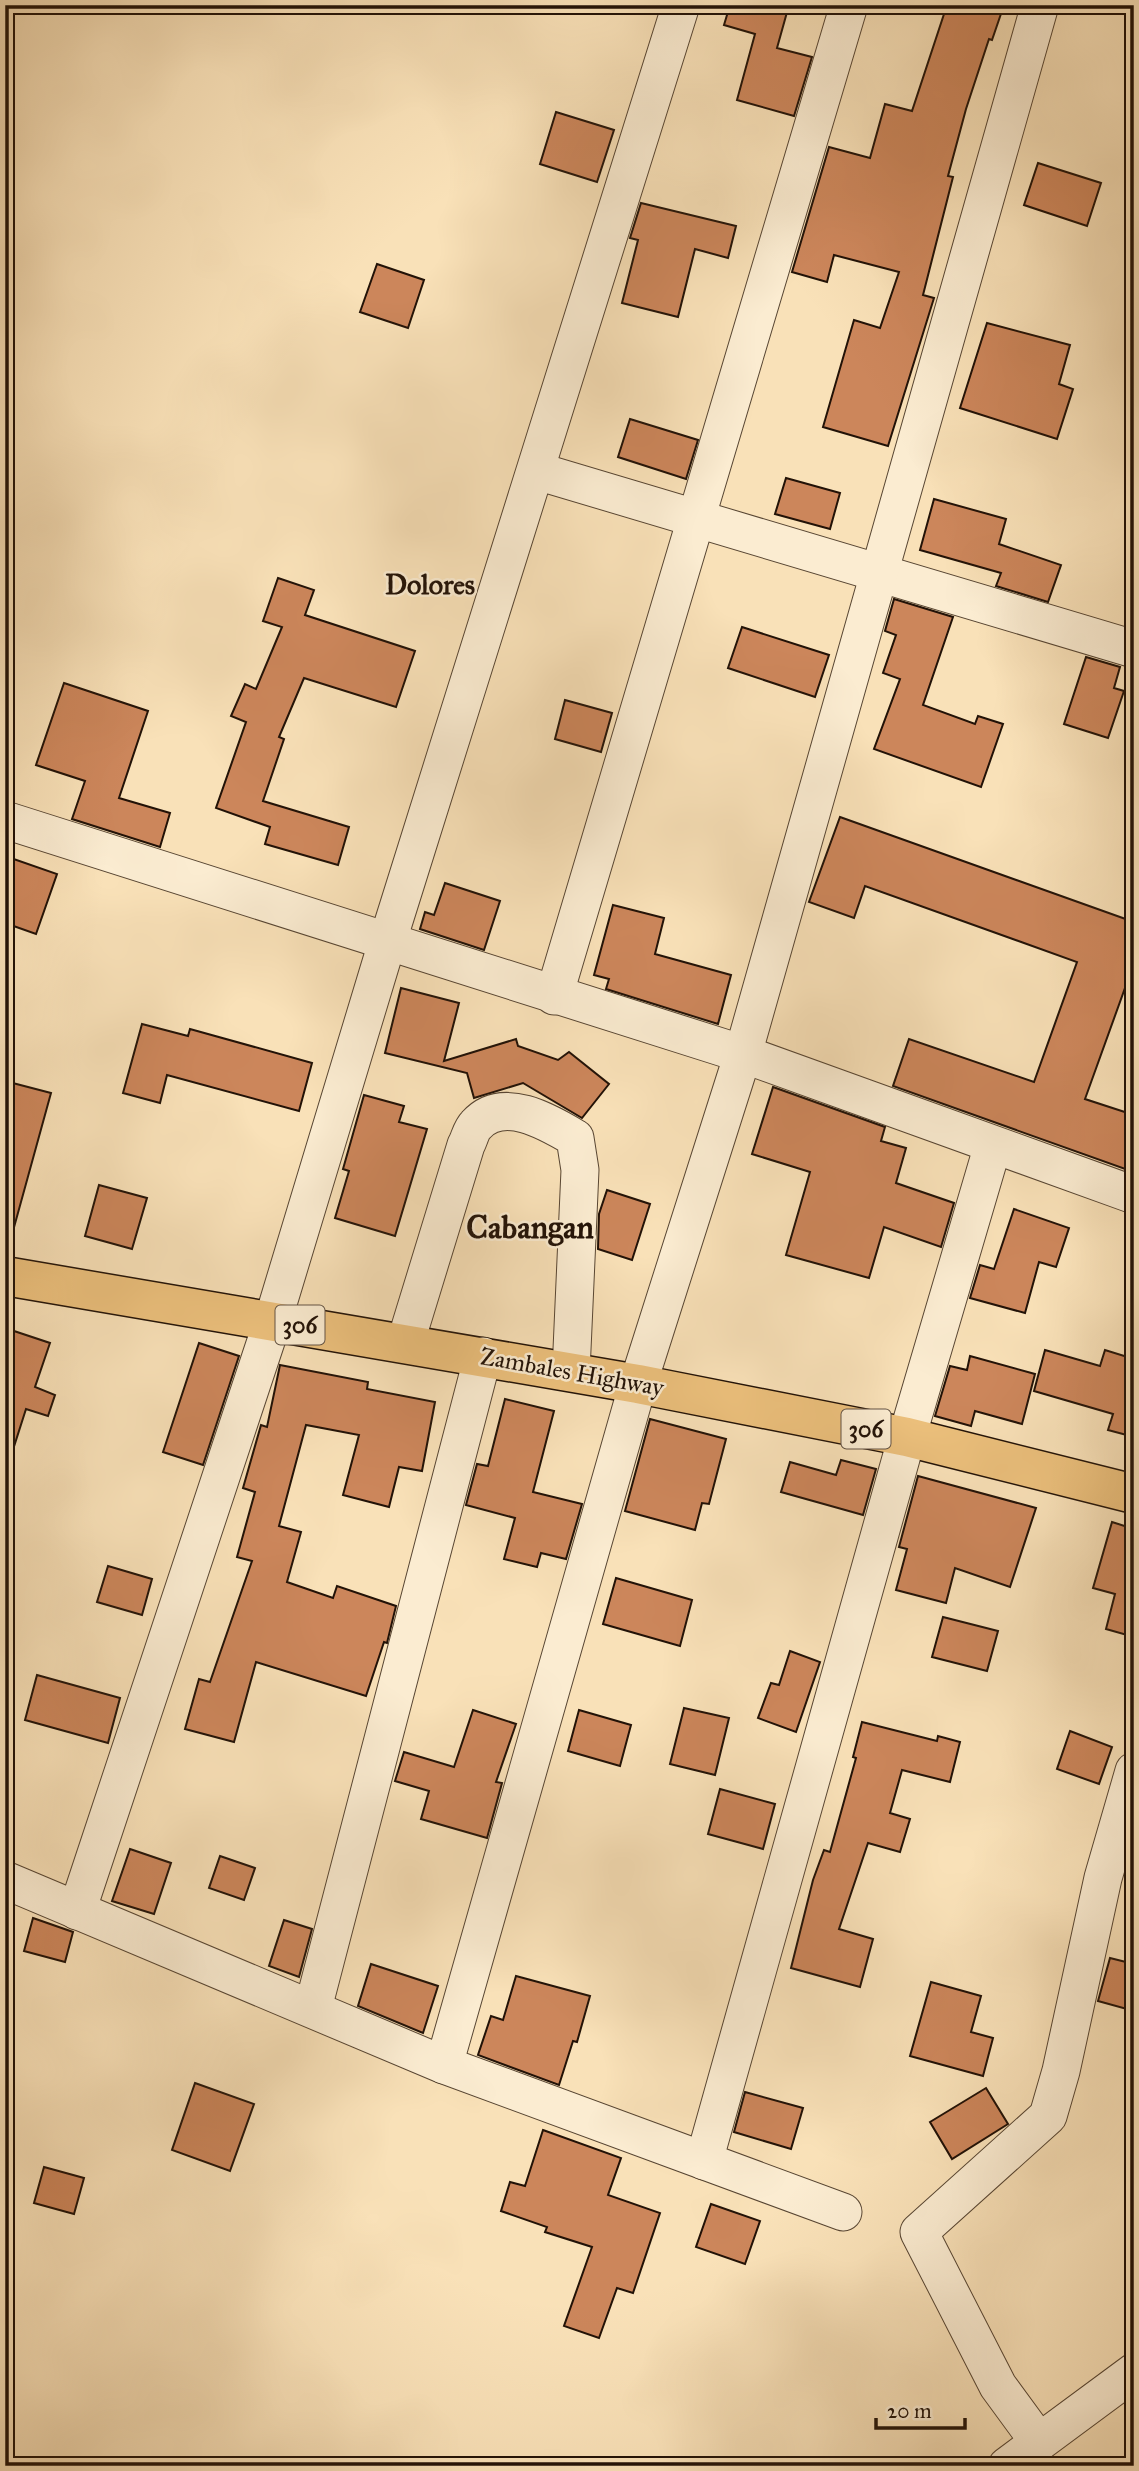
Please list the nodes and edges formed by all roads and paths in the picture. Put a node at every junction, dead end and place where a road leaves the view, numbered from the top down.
1 (681, 5) edge
2 (849, 5) edge
3 (1041, 5) edge
4 (537, 471) junction
5 (699, 518) junction
6 (881, 571) junction
7 (1134, 649) edge
8 (5, 820) edge
9 (387, 943) junction
10 (554, 996) junction
11 (743, 1054) junction
12 (993, 1145) junction
13 (1134, 1195) edge
14 (5, 1276) edge
15 (273, 1320) junction
16 (405, 1344) junction
17 (483, 1356) junction
18 (571, 1372) junction
19 (638, 1384) junction
20 (907, 1437) junction
21 (1134, 1494) edge
22 (1134, 1771) edge
23 (5, 1880) edge
24 (77, 1911) junction
25 (313, 2008) junction
26 (444, 2065) junction
27 (705, 2161) junction
28 (843, 2212) dead end
29 (1134, 2372) edge
30 (1039, 2442) junction
31 (1007, 2466) edge

1 - 4 street
2 - 5 street
3 - 6 street
4 - 5 street
4 - 9 street
5 - 6 street
5 - 10 street
6 - 7 street
6 - 11 street
8 - 9 street
9 - 10 street
9 - 15 street
10 - 11 street
11 - 12 street
11 - 19 street
12 - 13 street
12 - 20 street
14 - 15 main road, Zambales Highway / 306
15 - 16 main road, Zambales Highway / 306
15 - 24 street
16 - 17 main road, Zambales Highway / 306
16 - 18 street
17 - 18 main road, Zambales Highway / 306
17 - 25 street
18 - 19 main road, Zambales Highway / 306
19 - 20 main road, Zambales Highway / 306
19 - 26 street
20 - 21 main road, Zambales Highway / 306
20 - 27 street
22 - 30 street
23 - 24 street
24 - 25 street
25 - 26 street
26 - 27 street
27 - 28 street
29 - 30 street
30 - 31 street

